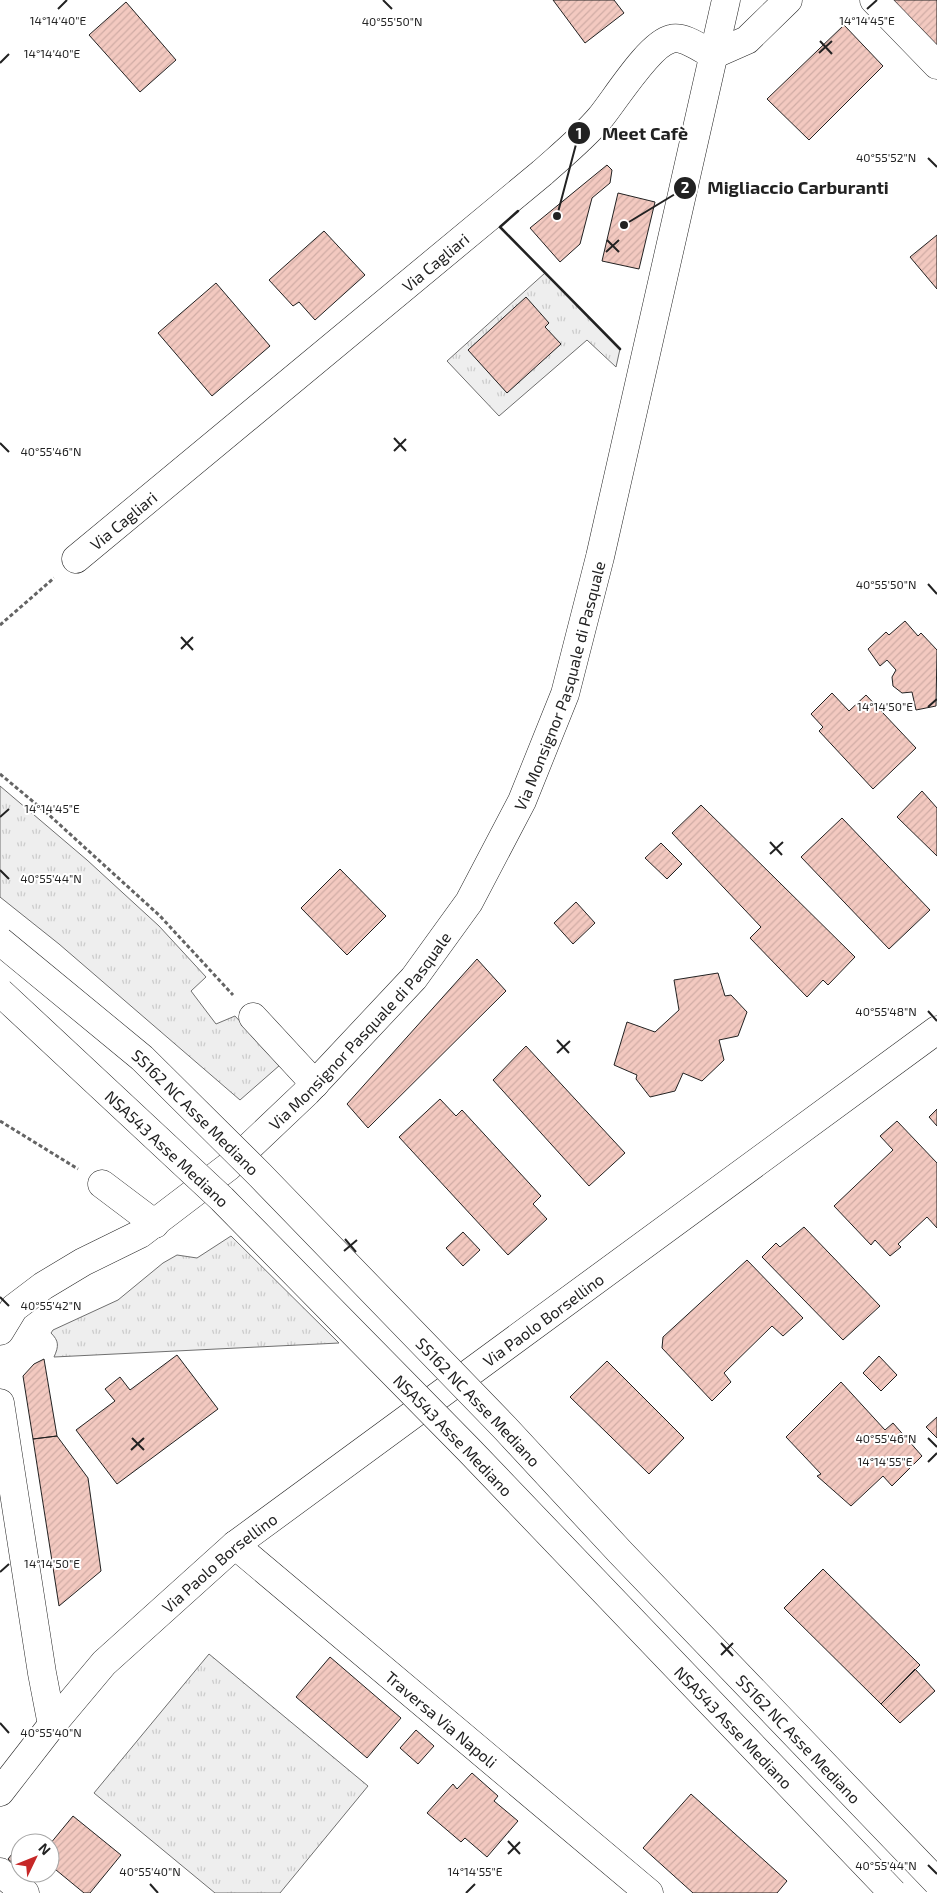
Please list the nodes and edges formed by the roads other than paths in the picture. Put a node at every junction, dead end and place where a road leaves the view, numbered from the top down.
1 (726, 0) edge
2 (788, 0) edge
3 (874, 0) edge
4 (713, 55) junction
5 (937, 65) edge
6 (76, 559) road end
7 (0, 941) edge
8 (0, 992) edge
9 (253, 1017) road end
10 (937, 1030) edge
11 (314, 1084) junction
12 (102, 1184) road end
13 (147, 1229) junction
14 (0, 1331) edge
15 (0, 1403) edge
16 (235, 1545) junction
17 (52, 1725) junction
18 (0, 1792) edge
19 (0, 1872) edge
20 (937, 1882) edge
21 (25, 1893) edge
22 (649, 1893) edge
23 (893, 1893) edge

1 - 4 main road, Via Monsignor Pasquale di Pasquale
2 - 4 main road
3 - 5 main road
4 - 6 main road, Via Cagliari
4 - 11 main road, Via Monsignor Pasquale di Pasquale
7 - 20 main road, SS162 NC Asse Mediano, bridge
8 - 23 main road, NSA543 Asse Mediano, bridge
9 - 11 main road
10 - 16 main road, Via Paolo Borsellino
11 - 13 main road, Via Monsignor Pasquale di Pasquale
12 - 13 main road
13 - 14 main road, Via Monsignor Pasquale di Pasquale
15 - 17 main road
16 - 17 main road, Via Paolo Borsellino
16 - 22 main road, Traversa Via Napoli
17 - 18 main road, Via Paolo Borsellino
19 - 21 main road

